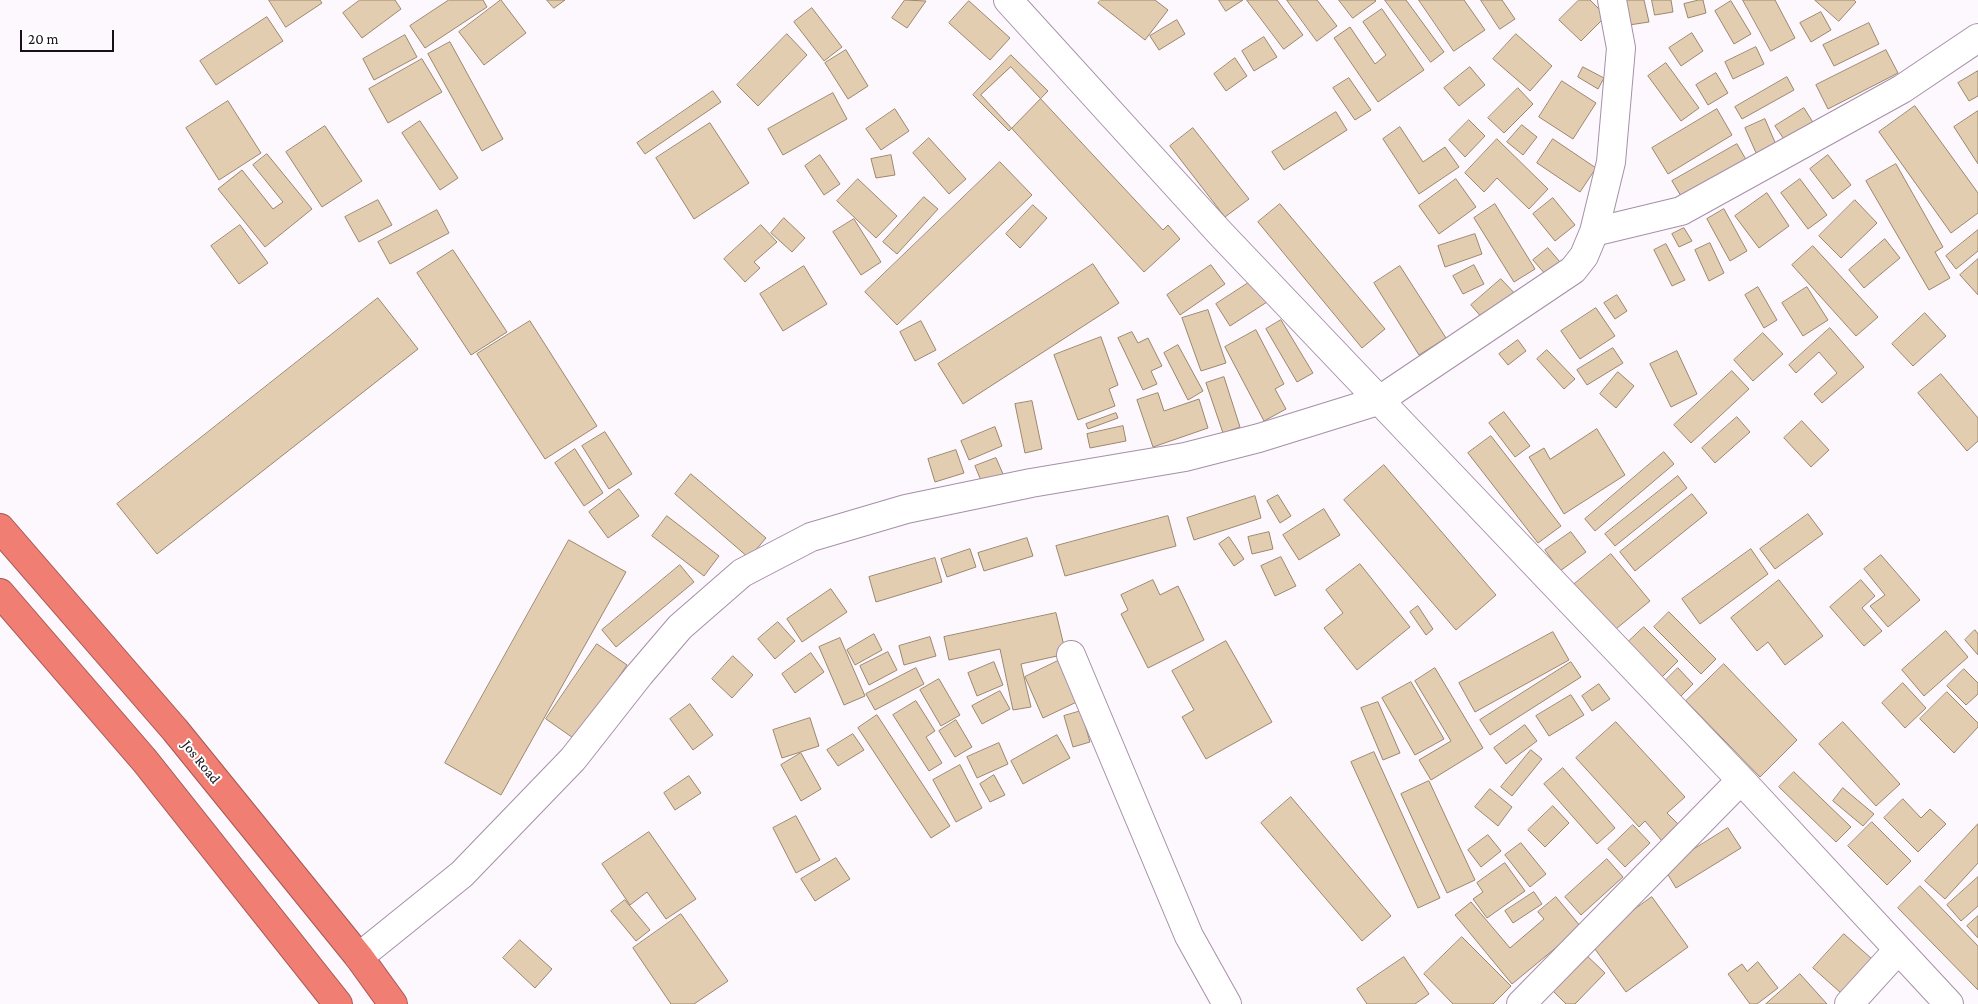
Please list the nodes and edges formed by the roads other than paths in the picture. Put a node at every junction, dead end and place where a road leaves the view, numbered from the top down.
1 (1008, 0) edge
2 (1612, 0) edge
3 (1978, 38) edge
4 (1594, 232) junction
5 (1378, 400) junction
6 (0, 528) edge
7 (0, 593) edge
8 (1071, 655) dead end
9 (1741, 780) junction
10 (1898, 950) junction
11 (359, 957) junction
12 (338, 1004) edge
13 (393, 1004) edge
14 (1227, 1004) edge
15 (1521, 1004) edge
16 (1849, 1004) edge
17 (1949, 1004) edge

1 - 5 street
2 - 4 street
3 - 4 street
4 - 5 street
5 - 9 street
5 - 11 street
6 - 11 highway, Jos Road
7 - 12 highway
8 - 14 street
9 - 10 street
9 - 15 street
10 - 16 street
10 - 17 street
11 - 13 highway, Jos Road

